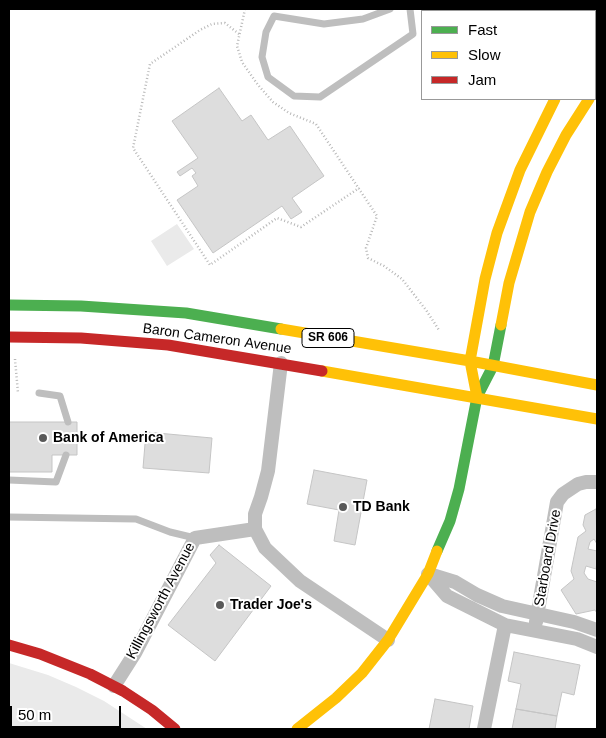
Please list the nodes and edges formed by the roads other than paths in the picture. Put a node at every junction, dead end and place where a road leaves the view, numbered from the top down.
1 (390, 9) edge
2 (410, 9) edge
3 (554, 100) edge
4 (588, 100) edge
5 (9, 305) edge
6 (9, 337) edge
7 (470, 361) junction
8 (281, 363) junction
9 (493, 366) junction
10 (597, 385) edge
11 (39, 393) dead end
12 (477, 398) junction
13 (597, 419) edge
14 (68, 422) dead end
15 (66, 455) dead end
16 (9, 480) edge
17 (597, 482) edge
18 (9, 517) edge
19 (254, 529) junction
20 (195, 538) junction
21 (428, 574) junction
22 (538, 614) junction
23 (505, 625) junction
24 (535, 630) junction
25 (597, 630) edge
26 (388, 640) junction
27 (9, 645) edge
28 (597, 647) edge
29 (114, 686) junction
30 (175, 729) edge
31 (297, 729) edge
32 (484, 729) edge

1 - 2 lane
3 - 7 main road
4 - 9 main road
5 - 7 main road, Baron Cameron Avenue / SR 606
6 - 8 main road, Baron Cameron Avenue / SR 606
7 - 9 main road, Baron Cameron Avenue / SR 606
7 - 12 main road
8 - 12 main road, Baron Cameron Avenue / SR 606
8 - 19 street
9 - 10 main road, Baron Cameron Avenue / SR 606
9 - 12 main road
11 - 14 lane
12 - 13 main road, Baron Cameron Avenue / SR 606
12 - 21 main road
15 - 16 lane
17 - 22 street, Starboard Drive
18 - 20 lane
19 - 20 street, Killingsworth Avenue
19 - 26 street
20 - 29 street, Killingsworth Avenue
21 - 22 street
21 - 23 street
21 - 26 main road
22 - 24 street, Starboard Drive
22 - 25 street
23 - 24 street
23 - 32 street
24 - 28 street
26 - 31 main road
27 - 29 main road
29 - 30 main road

